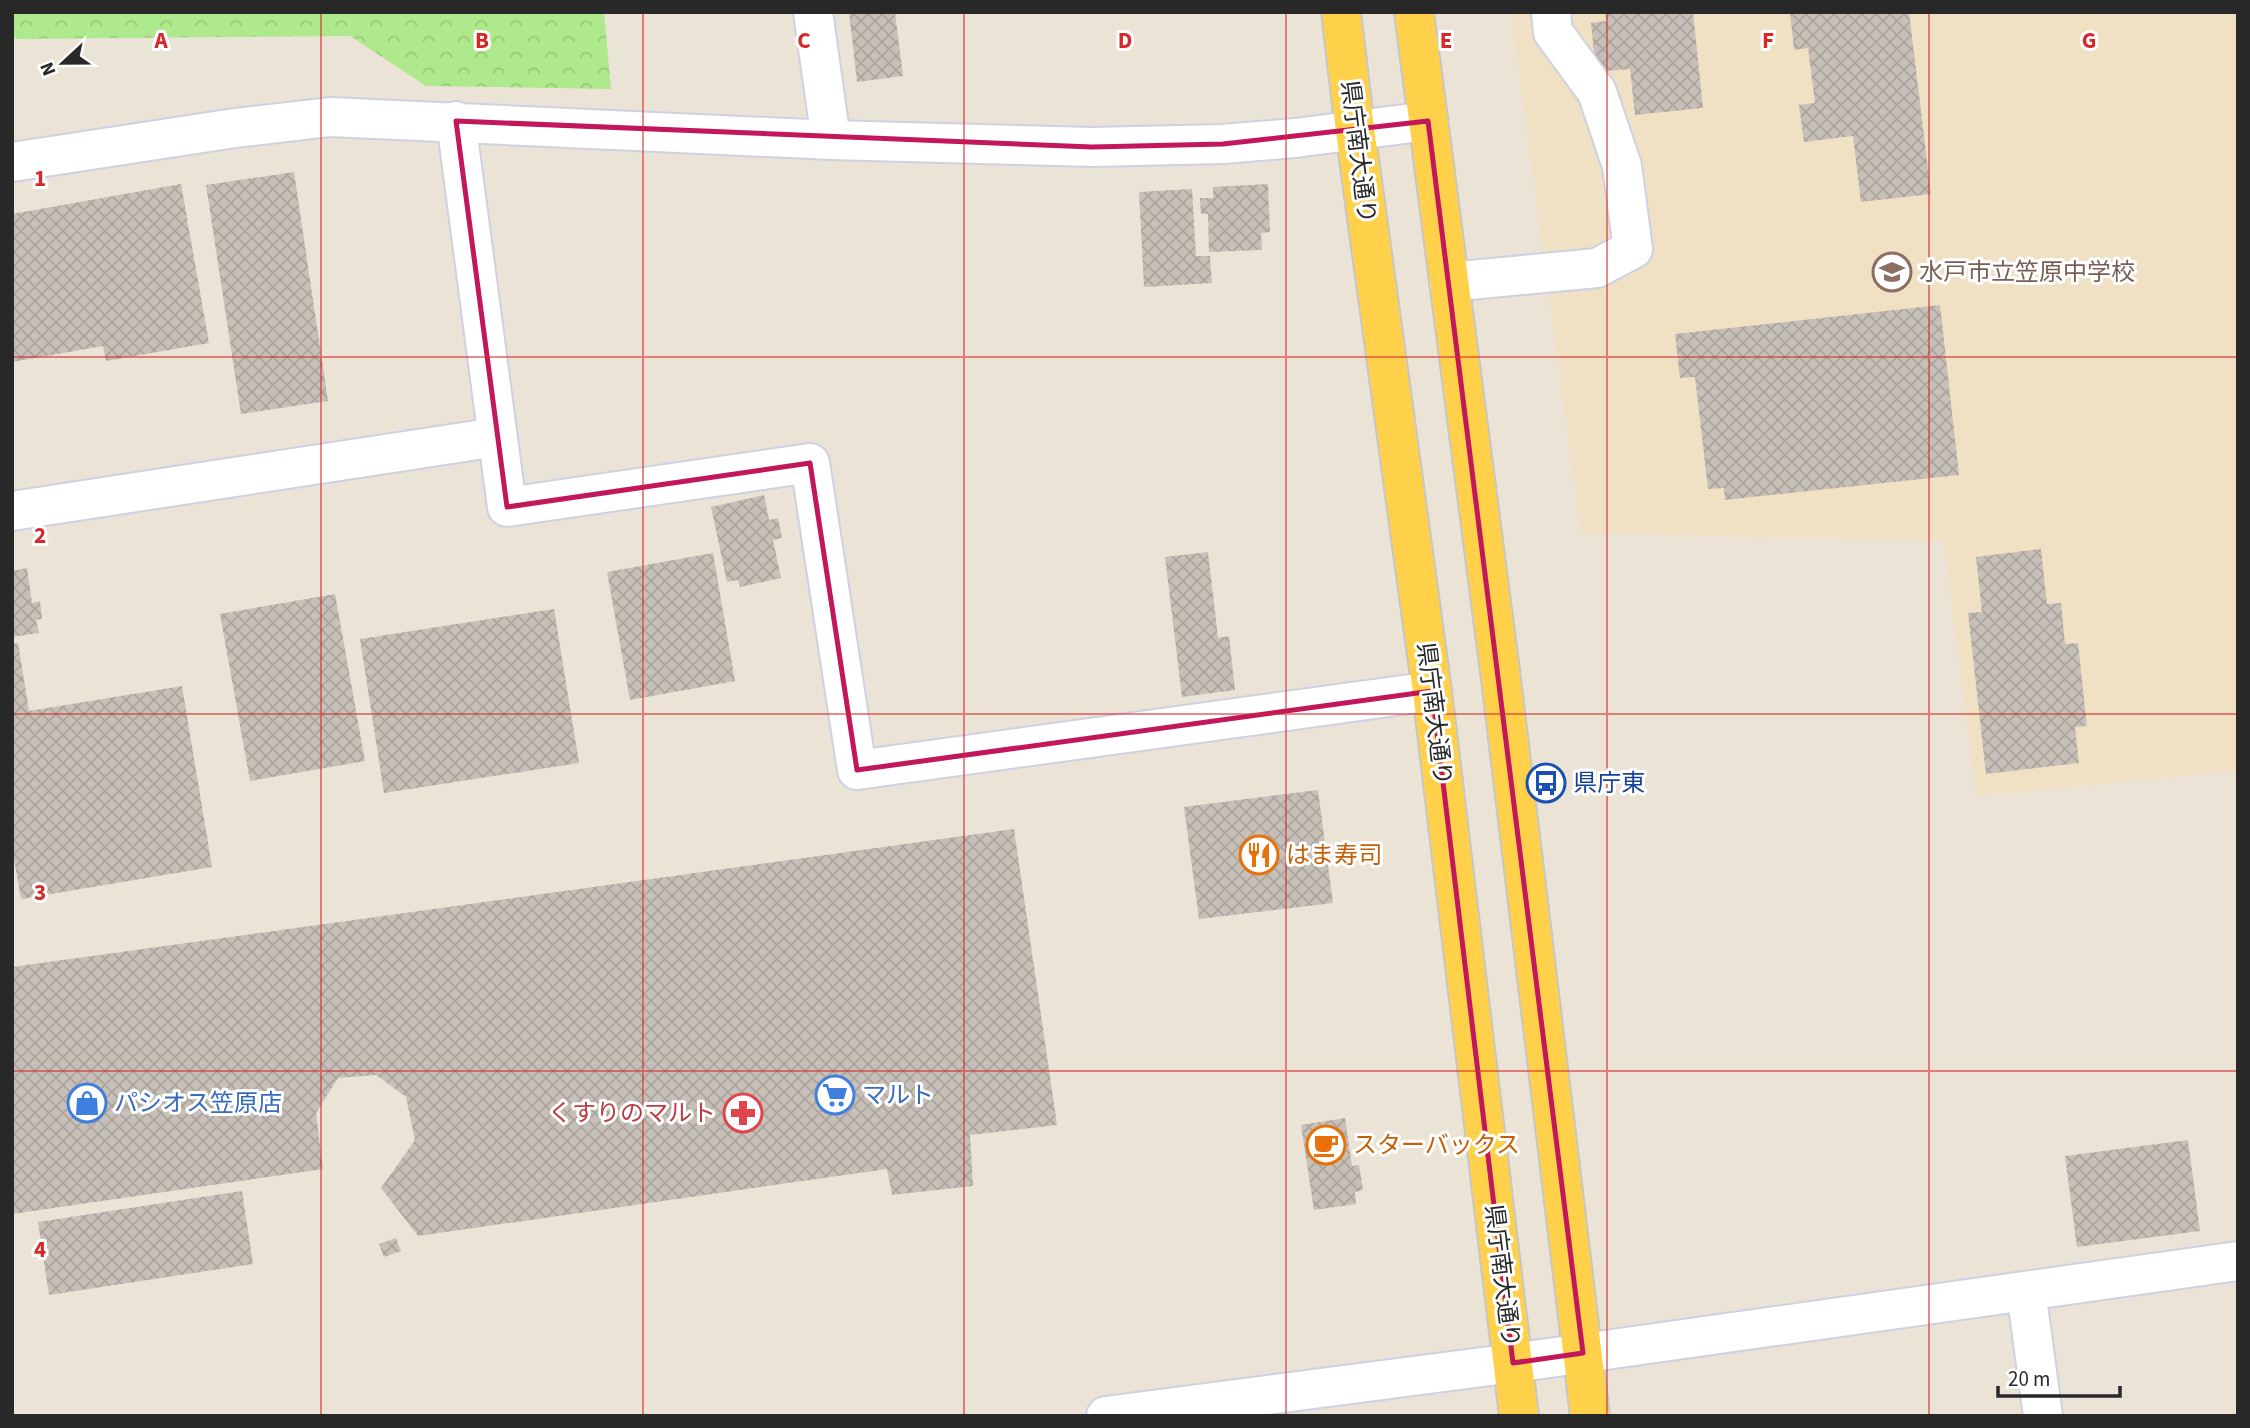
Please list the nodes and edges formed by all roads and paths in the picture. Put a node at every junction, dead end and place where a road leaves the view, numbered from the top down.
1 (814, 12) edge
2 (1341, 12) edge
3 (1414, 12) edge
4 (1551, 12) edge
5 (456, 121) junction
6 (1428, 121) junction
7 (1355, 130) junction
8 (831, 140) junction
9 (12, 162) edge
10 (1449, 282) junction
11 (497, 437) junction
12 (12, 511) edge
13 (1432, 691) junction
14 (2238, 1261) edge
15 (2026, 1291) junction
16 (1583, 1353) junction
17 (1513, 1363) junction
18 (1106, 1416) edge
19 (1519, 1416) edge
20 (1590, 1416) edge
21 (2043, 1416) edge

1 - 8 street
2 - 7 main road, 県庁南大通り
3 - 6 main road
4 - 10 street
5 - 8 street
5 - 9 street
5 - 11 street
6 - 7 street
6 - 10 main road
7 - 8 street
7 - 13 main road, 県庁南大通り
10 - 16 main road
11 - 12 street
11 - 13 street
13 - 17 main road, 県庁南大通り
14 - 15 street
15 - 16 street
15 - 21 street
16 - 17 street
16 - 20 main road
17 - 18 street
17 - 19 main road, 県庁南大通り

